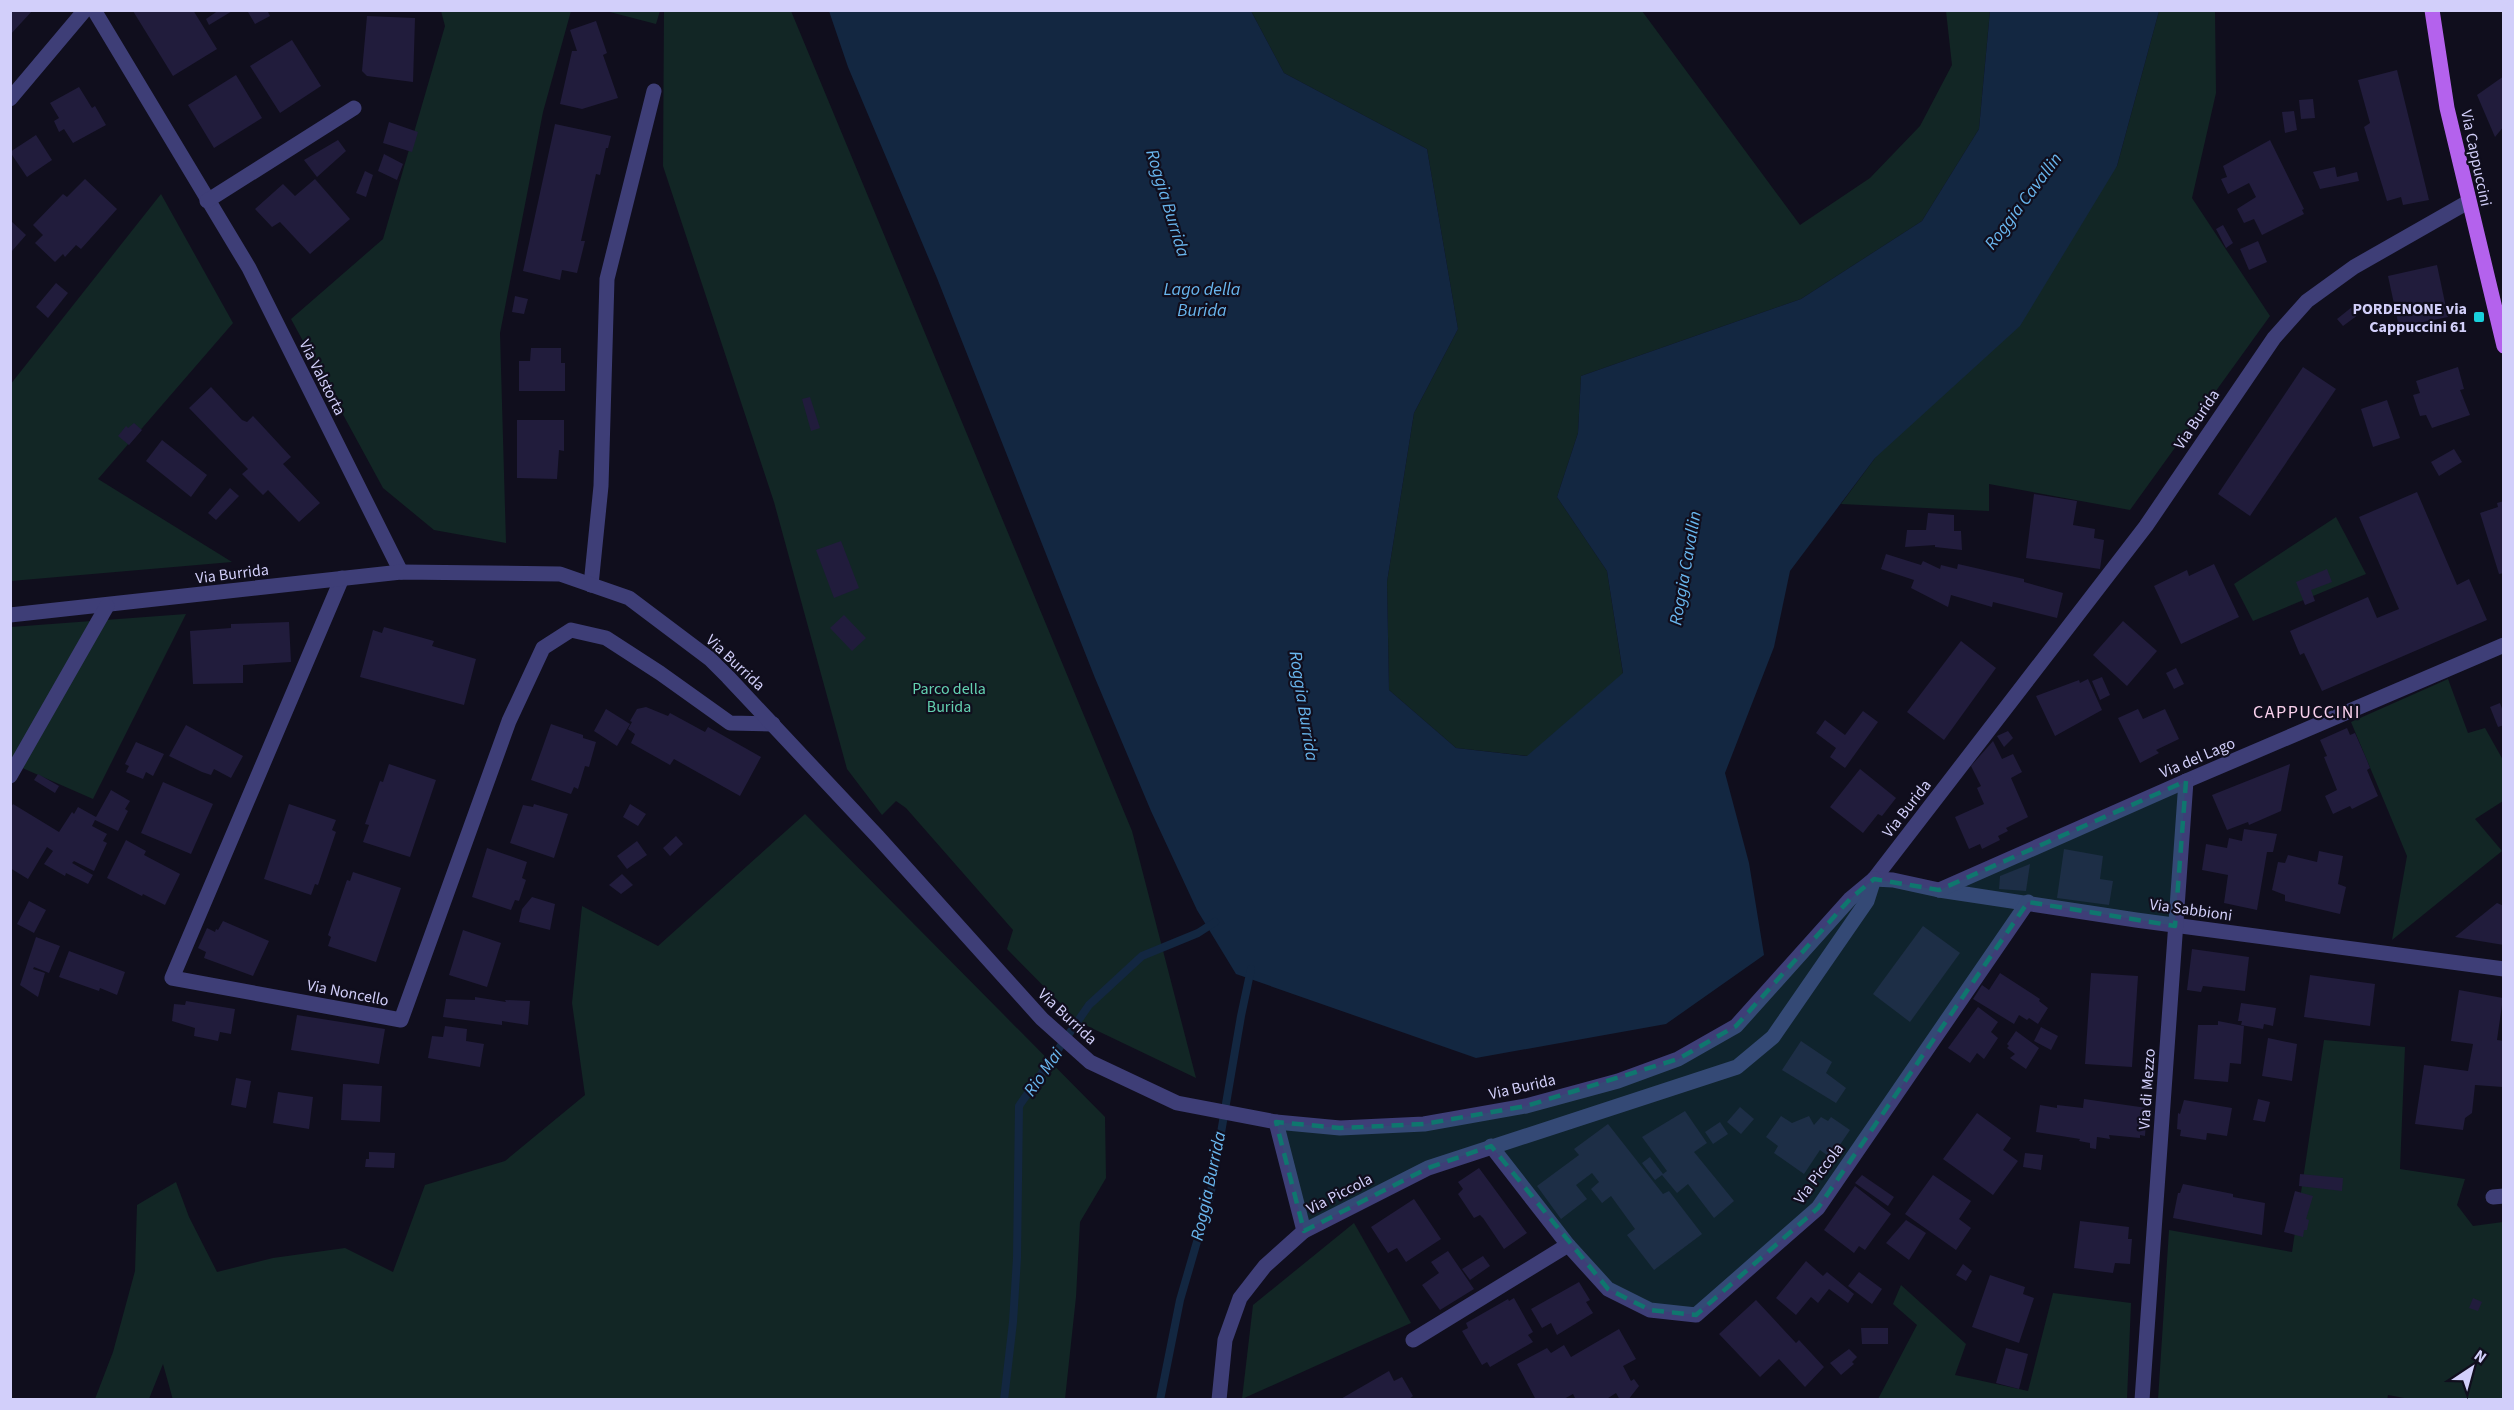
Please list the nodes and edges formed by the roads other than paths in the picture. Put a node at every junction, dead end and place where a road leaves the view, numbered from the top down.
1 (85, 10) edge
2 (94, 10) edge
3 (2432, 10) edge
4 (654, 91) dead end
5 (10, 99) edge
6 (354, 108) dead end
7 (207, 201) junction
8 (2468, 202) junction
9 (2504, 346) edge
10 (401, 572) junction
11 (342, 578) junction
12 (591, 585) junction
13 (106, 606) junction
14 (10, 615) edge
15 (2504, 645) edge
16 (773, 724) junction
17 (10, 776) edge
18 (2186, 781) junction
19 (1874, 879) junction
20 (1939, 890) junction
21 (2028, 902) junction
22 (2175, 926) junction
23 (2504, 969) edge
24 (1198, 1108) joint
25 (1276, 1122) junction
26 (1491, 1146) junction
27 (1304, 1231) junction
28 (1568, 1245) junction
29 (1413, 1340) dead end
30 (1219, 1400) edge
31 (2142, 1400) edge

1 - 5 street
2 - 7 street, Via Valstorta
3 - 8 main road, Via Cappuccini
4 - 12 street
6 - 7 street
7 - 10 street, Via Valstorta
8 - 9 main road, Via Cappuccini
8 - 19 street, Via Burida
10 - 11 street, Via Burrida
10 - 12 street, Via Burrida
11 - 13 street, Via Burrida
11 - 16 street, Via Noncello
12 - 16 street, Via Burrida
13 - 14 street, Via Burrida
13 - 17 street
15 - 18 street, Via del Lago
16 - 24 street, Via Burrida
18 - 20 street, Via del Lago
18 - 22 street, Via di Mezzo
19 - 20 street, Via Sabbioni
19 - 25 street, Via Burida
19 - 26 street, Via Piccola
20 - 21 street, Via Sabbioni
21 - 22 street, Via Sabbioni
21 - 28 street, Via Piccola
22 - 23 street, Via Sabbioni
22 - 31 street, Via di Mezzo
24 - 25 street, Via Burida
25 - 27 street, Via Piccola
26 - 27 street, Via Piccola
26 - 28 street, Via Piccola
27 - 30 street, Via Piccola
28 - 29 street

